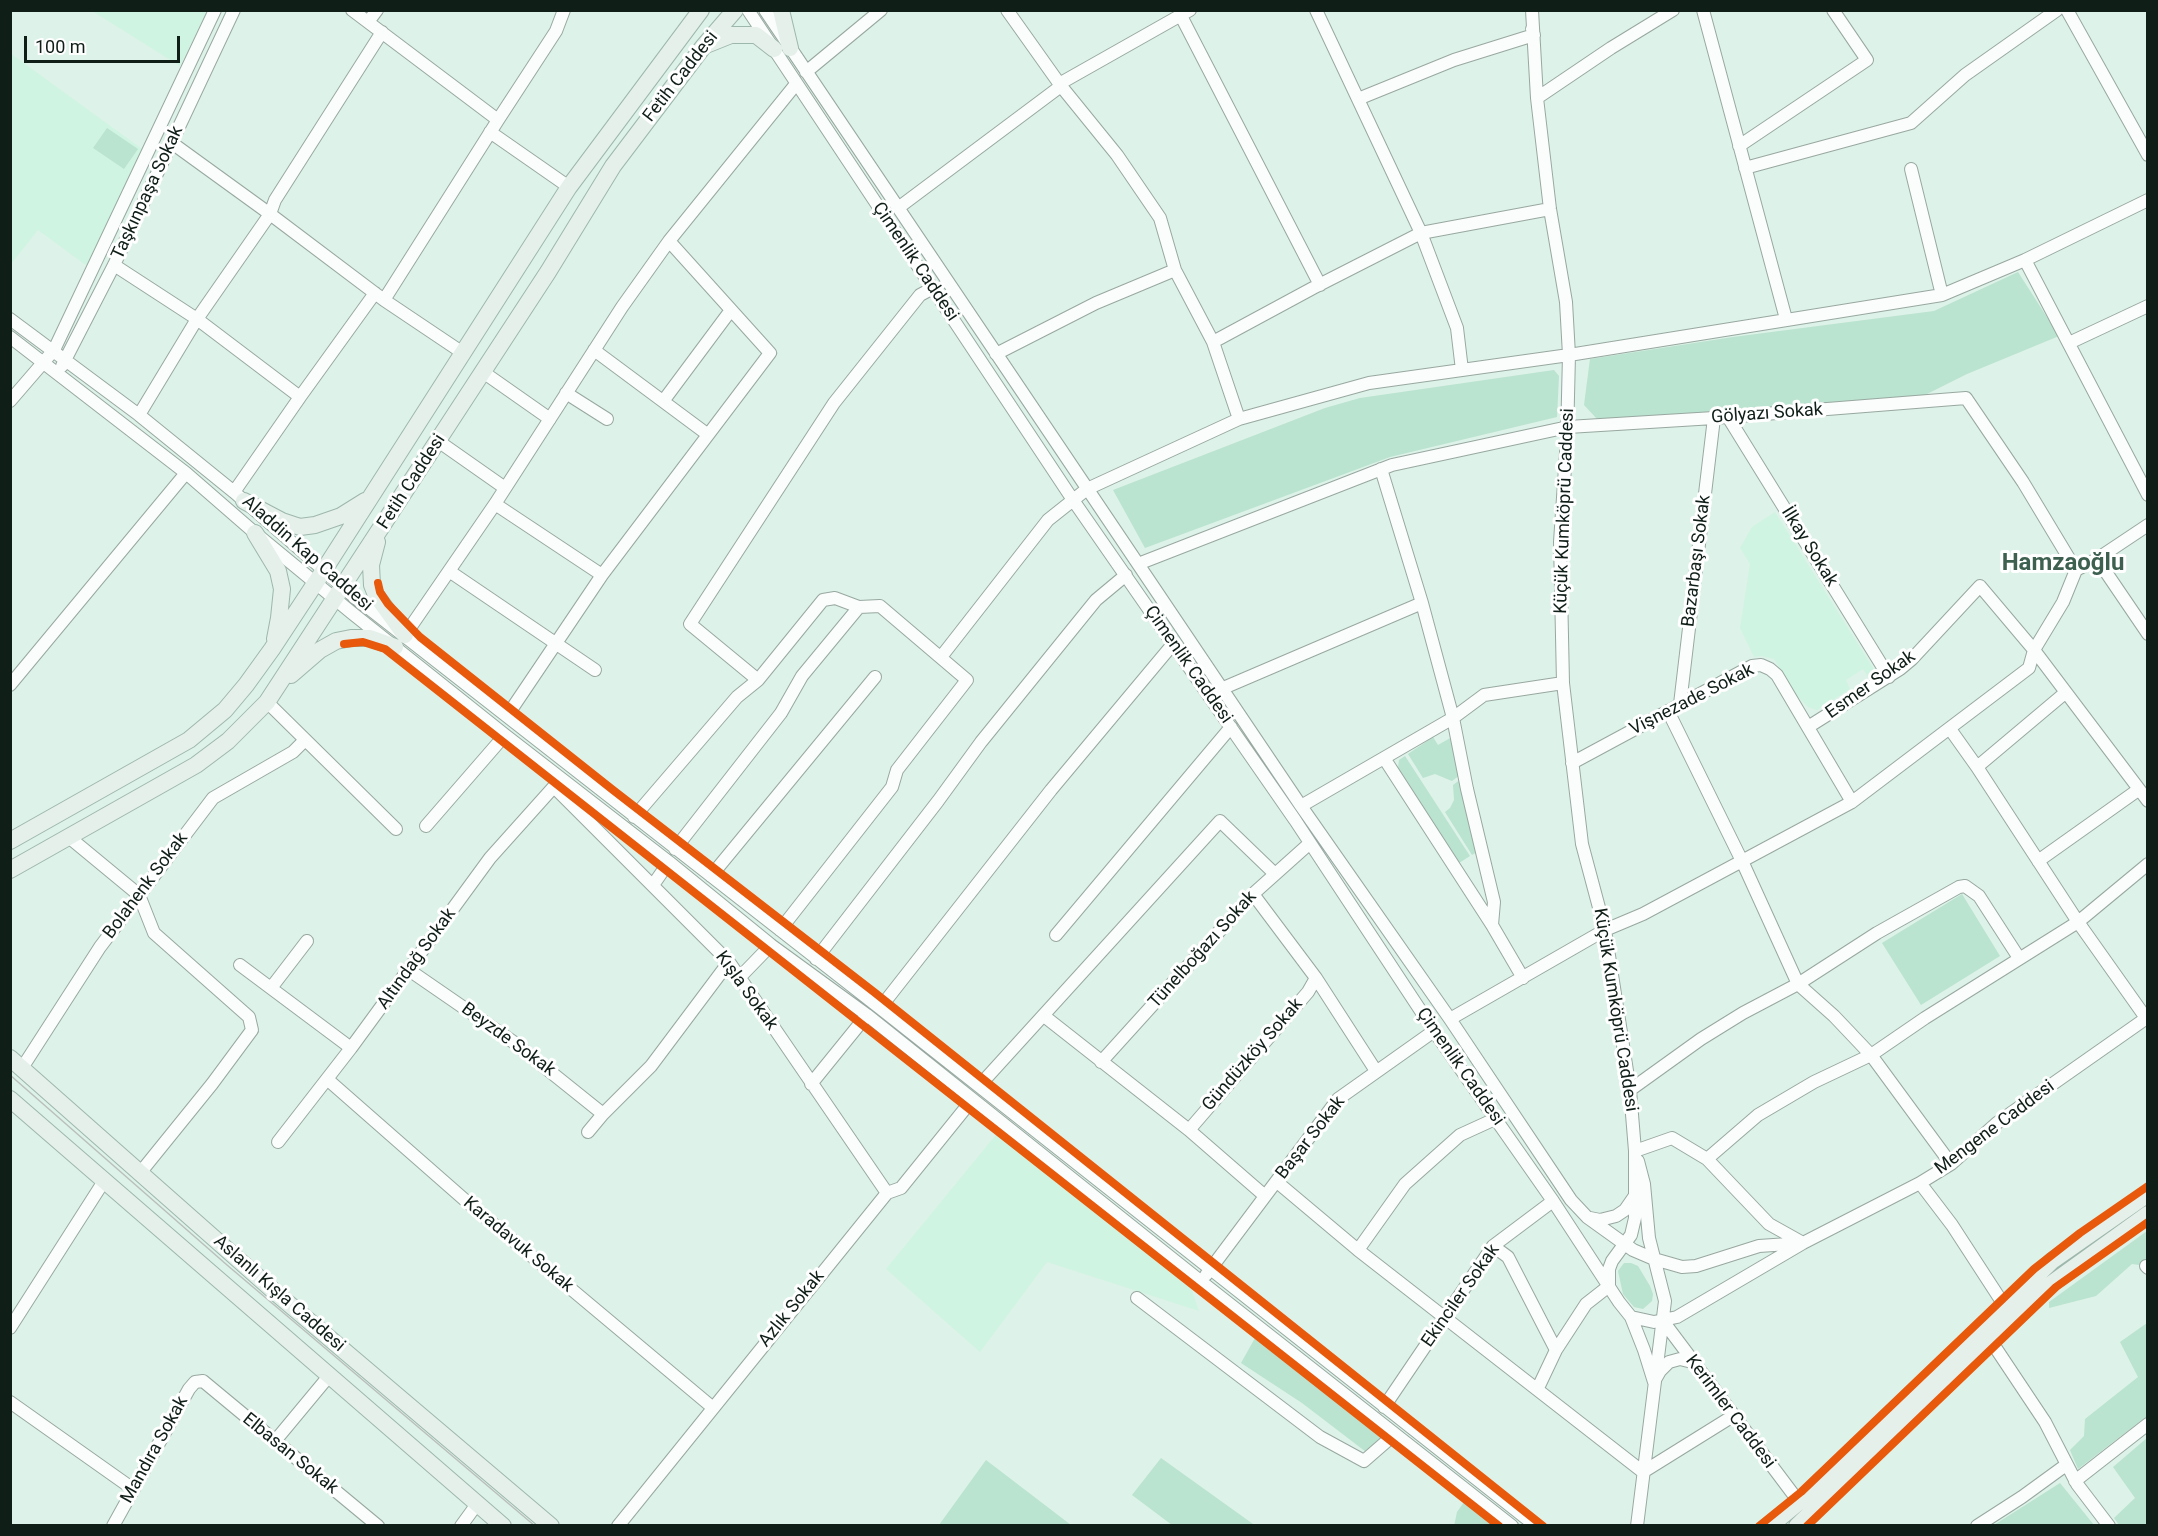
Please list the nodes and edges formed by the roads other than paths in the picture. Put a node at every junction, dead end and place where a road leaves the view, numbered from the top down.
1 (214, 10) edge
2 (234, 10) edge
3 (352, 10) edge
4 (377, 10) edge
5 (564, 10) edge
6 (735, 10) edge
7 (748, 10) edge
8 (765, 10) edge
9 (781, 10) edge
10 (881, 10) edge
11 (1007, 10) edge
12 (1316, 10) edge
13 (1526, 10) edge
14 (1532, 10) edge
15 (1673, 10) edge
16 (1703, 10) edge
17 (1833, 10) edge
18 (2057, 10) edge
19 (2067, 10) edge
20 (697, 13) edge
21 (1186, 13) edge
22 (368, 22) junction
23 (382, 32) junction
24 (1534, 34) junction
25 (703, 47) junction
26 (782, 49) junction
27 (806, 72) junction
28 (796, 84) junction
29 (1060, 85) junction
30 (1537, 98) junction
31 (1358, 99) junction
32 (498, 120) junction
33 (490, 132) junction
34 (172, 143) junction
35 (1739, 146) junction
36 (2148, 155) edge
37 (1745, 168) junction
38 (1911, 169) dead end
39 (569, 187) junction
40 (2148, 200) edge
41 (898, 208) junction
42 (1550, 209) junction
43 (270, 214) junction
44 (1421, 233) junction
45 (669, 241) junction
46 (2025, 260) junction
47 (114, 265) junction
48 (1175, 270) junction
49 (1320, 285) junction
50 (933, 288) junction
51 (1942, 295) junction
52 (380, 297) junction
53 (2148, 306) edge
54 (731, 310) junction
55 (10, 318) edge
56 (196, 319) junction
57 (1786, 319) junction
58 (10, 337) edge
59 (1213, 342) junction
60 (2069, 343) junction
61 (54, 350) junction
62 (594, 350) junction
63 (463, 353) junction
64 (996, 354) junction
65 (1569, 355) junction
66 (67, 360) junction
67 (43, 363) junction
68 (1462, 370) junction
69 (483, 372) junction
70 (57, 373) junction
71 (566, 393) junction
72 (300, 397) junction
73 (664, 400) junction
74 (10, 401) edge
75 (139, 415) junction
76 (1728, 417) junction
77 (1714, 418) junction
78 (550, 419) junction
79 (607, 419) dead end
80 (1239, 419) junction
81 (1568, 427) junction
82 (707, 434) junction
83 (438, 441) junction
84 (1381, 469) junction
85 (186, 473) junction
86 (505, 488) junction
87 (1087, 489) junction
88 (2148, 495) edge
89 (239, 496) junction
90 (370, 497) junction
91 (1073, 500) junction
92 (495, 504) junction
93 (2148, 525) edge
94 (382, 526) junction
95 (255, 533) junction
96 (2097, 559) junction
97 (1138, 564) junction
98 (2076, 570) junction
99 (449, 571) junction
100 (602, 575) junction
101 (1126, 575) junction
102 (320, 577) junction
103 (338, 592) junction
104 (1422, 603) junction
105 (860, 607) junction
106 (2147, 632) edge
107 (400, 641) junction
108 (557, 643) junction
109 (1173, 644) junction
110 (272, 649) junction
111 (2034, 650) junction
112 (941, 657) junction
113 (595, 670) dead end
114 (875, 677) dead end
115 (1889, 677) junction
116 (758, 680) junction
117 (1563, 683) junction
118 (10, 685) edge
119 (276, 687) junction
120 (1221, 689) junction
121 (2065, 693) junction
122 (267, 702) junction
123 (1680, 704) junction
124 (1668, 711) junction
125 (507, 716) junction
126 (1453, 718) junction
127 (1231, 727) junction
128 (1808, 728) junction
129 (1950, 729) junction
130 (505, 735) junction
131 (305, 740) junction
132 (1384, 758) junction
133 (1572, 763) junction
134 (1977, 766) junction
135 (557, 783) junction
136 (2139, 790) junction
137 (2148, 801) edge
138 (1852, 802) junction
139 (1300, 806) junction
140 (634, 817) junction
141 (426, 826) dead end
142 (396, 829) dead end
143 (70, 838) junction
144 (10, 841) edge
145 (1310, 843) junction
146 (675, 849) junction
147 (1742, 861) junction
148 (2038, 861) junction
149 (669, 862) junction
150 (2148, 864) edge
151 (10, 870) edge
152 (1275, 874) junction
153 (711, 876) junction
154 (653, 885) junction
155 (1253, 894) junction
156 (139, 895) junction
157 (2078, 922) junction
158 (1492, 925) junction
159 (780, 930) junction
160 (1605, 930) junction
161 (1056, 936) dead end
162 (307, 941) dead end
163 (771, 945) junction
164 (2019, 958) junction
165 (816, 959) junction
166 (729, 962) junction
167 (240, 964) dead end
168 (409, 970) junction
169 (740, 977) junction
170 (1316, 978) junction
171 (1523, 978) junction
172 (1798, 984) junction
173 (271, 988) junction
174 (880, 1008) junction
175 (867, 1015) junction
176 (1044, 1016) junction
177 (2147, 1018) edge
178 (1450, 1019) junction
179 (1434, 1030) junction
180 (351, 1048) junction
181 (1871, 1055) junction
182 (1101, 1062) junction
183 (16, 1063) edge
184 (1376, 1071) junction
185 (327, 1079) junction
186 (811, 1084) junction
187 (979, 1086) junction
188 (1630, 1090) junction
189 (10, 1099) edge
190 (972, 1100) junction
191 (603, 1114) junction
192 (1495, 1119) junction
193 (1189, 1130) junction
194 (588, 1132) dead end
195 (278, 1142) dead end
196 (1635, 1151) junction
197 (1707, 1159) junction
198 (1951, 1164) junction
199 (140, 1173) junction
200 (104, 1181) junction
201 (1277, 1182) junction
202 (1920, 1183) junction
203 (887, 1193) junction
204 (2148, 1194) edge
205 (1265, 1196) junction
206 (1634, 1197) junction
207 (1553, 1201) junction
208 (2148, 1214) edge
209 (1587, 1217) junction
210 (1803, 1243) junction
211 (1624, 1245) junction
212 (1493, 1246) junction
213 (1358, 1250) junction
214 (1654, 1259) junction
215 (1211, 1270) junction
216 (1199, 1280) junction
217 (1609, 1286) junction
218 (1137, 1298) dead end
219 (2004, 1305) junction
220 (1445, 1317) junction
221 (1631, 1317) junction
222 (1663, 1321) junction
223 (10, 1328) edge
224 (1991, 1341) junction
225 (1556, 1350) junction
226 (1692, 1362) junction
227 (329, 1376) junction
228 (203, 1381) joint
229 (1654, 1382) junction
230 (1538, 1388) junction
231 (10, 1402) edge
232 (712, 1407) junction
233 (1384, 1407) junction
234 (1733, 1416) junction
235 (2148, 1424) edge
236 (1395, 1434) junction
237 (274, 1441) junction
238 (2066, 1465) junction
239 (1643, 1472) junction
240 (2075, 1481) junction
241 (133, 1489) junction
242 (1799, 1502) junction
243 (477, 1504) junction
244 (1806, 1523) edge
245 (1981, 1525) edge
246 (113, 1526) edge
247 (378, 1526) edge
248 (461, 1526) edge
249 (503, 1526) edge
250 (551, 1526) edge
251 (618, 1526) edge
252 (1512, 1526) edge
253 (1536, 1526) edge
254 (1637, 1526) edge
255 (1770, 1526) edge
256 (2109, 1526) edge

1 - 61 street
2 - 34 street, Taşkınpaşa Sokak
3 - 22 street
4 - 22 street
5 - 32 street
6 - 25 main road, Fetih Caddesi
7 - 26 street, Çimenlik Caddesi
8 - 26 street, Çimenlik Caddesi
9 - 26 main road
10 - 27 street
11 - 29 street
12 - 31 street
13 - 24 street
14 - 24 street, Küçük Kumköprü Caddesi
15 - 30 street
16 - 35 street
17 - 35 street
18 - 37 street
19 - 36 street
20 - 39 main road, Fetih Caddesi
21 - 29 street
21 - 49 street
22 - 23 street
23 - 32 street
23 - 43 street
24 - 30 street, Küçük Kumköprü Caddesi
24 - 31 street
25 - 26 main road
25 - 69 main road, Fetih Caddesi
26 - 27 street, Çimenlik Caddesi
26 - 28 street, Çimenlik Caddesi
27 - 41 street, Çimenlik Caddesi
28 - 45 street
28 - 50 street, Çimenlik Caddesi
29 - 41 street
29 - 48 street
30 - 42 street, Küçük Kumköprü Caddesi
31 - 44 street
32 - 33 street
33 - 39 street
33 - 52 street
34 - 43 street
34 - 47 street, Taşkınpaşa Sokak
35 - 37 street
37 - 57 street
38 - 51 street
39 - 63 main road, Fetih Caddesi
40 - 46 street
41 - 64 street, Çimenlik Caddesi
42 - 44 street
42 - 65 street, Küçük Kumköprü Caddesi
43 - 52 street
43 - 56 street
44 - 49 street
44 - 68 street
45 - 54 street
45 - 62 street
46 - 51 street
46 - 60 street
47 - 56 street
47 - 66 street, Taşkınpaşa Sokak
48 - 59 street
48 - 64 street
49 - 59 street
50 - 91 street, Çimenlik Caddesi
50 - 116 street
51 - 57 street
52 - 63 street
52 - 72 street
53 - 60 street
54 - 73 street
54 - 82 street
55 - 61 street, Aladdin Kap Caddesi
56 - 72 street
56 - 75 street
57 - 65 street
58 - 67 street, Aladdin Kap Caddesi
59 - 80 street
60 - 88 street
61 - 66 street, Aladdin Kap Caddesi
61 - 67 street
62 - 71 street
62 - 73 street
63 - 90 main road, Fetih Caddesi
64 - 87 street, Çimenlik Caddesi
65 - 68 street
65 - 81 street, Küçük Kumköprü Caddesi
66 - 70 street, Taşkınpaşa Sokak
66 - 75 street, Aladdin Kap Caddesi
67 - 70 street, Aladdin Kap Caddesi
67 - 74 street
68 - 80 street
69 - 78 street
69 - 83 main road, Fetih Caddesi
70 - 85 street, Aladdin Kap Caddesi
71 - 78 street
71 - 79 street
72 - 89 street
73 - 82 street
75 - 89 street, Aladdin Kap Caddesi
76 - 77 street, Gölyazı Sokak
76 - 98 street, Gölyazı Sokak
76 - 115 street, İlkay Sokak
77 - 81 street, Gölyazı Sokak
77 - 123 street, Bazarbaşı Sokak
78 - 86 street
80 - 87 street
81 - 84 street, Gölyazı Sokak
81 - 117 street, Küçük Kumköprü Caddesi
82 - 100 street
83 - 86 street
83 - 94 main road, Fetih Caddesi
84 - 97 street, Gölyazı Sokak
84 - 104 street
85 - 95 street, Aladdin Kap Caddesi
85 - 118 street
86 - 92 street
87 - 91 street
87 - 97 street, Çimenlik Caddesi
89 - 90 main road
89 - 102 street, Aladdin Kap Caddesi
90 - 102 main road, Fetih Caddesi
91 - 101 street, Çimenlik Caddesi
91 - 112 street
92 - 99 street
92 - 100 street
93 - 96 street
94 - 103 main road, Fetih Caddesi
94 - 107 main road
95 - 102 street, Aladdin Kap Caddesi
95 - 110 main road
96 - 98 street
96 - 106 street
97 - 120 street, Çimenlik Caddesi
98 - 111 street
99 - 107 street
99 - 108 street
100 - 108 street
101 - 109 street, Çimenlik Caddesi
101 - 165 street
102 - 103 street, Aladdin Kap Caddesi
102 - 110 main road, Fetih Caddesi
103 - 107 street, Aladdin Kap Caddesi
103 - 119 main road, Fetih Caddesi
104 - 120 street
104 - 126 street
105 - 112 street
105 - 116 street
105 - 146 street
107 - 119 main road
107 - 125 street, Aladdin Kap Caddesi
107 - 130 street, Aladdin Kap Caddesi
108 - 113 street
108 - 125 street
109 - 127 street, Çimenlik Caddesi
109 - 174 street
110 - 144 main road, Fetih Caddesi
111 - 115 street, Esmer Sokak
111 - 121 street
111 - 129 street
112 - 159 street
114 - 153 street
115 - 128 street, Esmer Sokak
116 - 140 street
117 - 126 street
117 - 133 street, Küçük Kumköprü Caddesi
119 - 122 main road, Fetih Caddesi
120 - 139 street, Çimenlik Caddesi
121 - 134 street
121 - 136 street
122 - 131 street
122 - 143 main road, Fetih Caddesi
123 - 124 street, Vişnezade Sokak
123 - 128 street, Vişnezade Sokak
124 - 133 street, Vişnezade Sokak
124 - 147 street
125 - 140 street, Aladdin Kap Caddesi
126 - 132 street
126 - 158 street
127 - 145 street, Çimenlik Caddesi
127 - 161 street
128 - 138 street, Vişnezade Sokak
129 - 134 street
129 - 138 street
130 - 135 street, Aladdin Kap Caddesi
130 - 141 street
131 - 142 street
131 - 156 street, Bolahenk Sokak
132 - 139 street
132 - 158 street
133 - 160 street, Küçük Kumköprü Caddesi
134 - 148 street
135 - 149 street, Aladdin Kap Caddesi
135 - 154 street, Kışla Sokak
135 - 168 street, Altındağ Sokak
136 - 137 street
136 - 148 street
138 - 147 street
139 - 178 street, Çimenlik Caddesi
140 - 146 street, Aladdin Kap Caddesi
143 - 151 main road, Fetih Caddesi
143 - 156 street
145 - 152 street, Tünelboğazı Sokak
145 - 179 street, Çimenlik Caddesi
146 - 153 street, Aladdin Kap Caddesi
147 - 160 street
147 - 172 street
148 - 157 street
149 - 154 street
149 - 163 street, Aladdin Kap Caddesi
150 - 157 street
152 - 155 street, Tünelboğazı Sokak
152 - 176 street
153 - 159 street, Aladdin Kap Caddesi
154 - 166 street, Kışla Sokak
155 - 170 street
155 - 182 street, Tünelboğazı Sokak
156 - 183 street, Bolahenk Sokak
156 - 199 street
157 - 164 street
157 - 177 street
158 - 171 street
159 - 165 street, Aladdin Kap Caddesi
160 - 171 street
160 - 188 street, Küçük Kumköprü Caddesi
162 - 173 street
163 - 169 street
163 - 175 street, Aladdin Kap Caddesi
164 - 172 street
164 - 181 street
165 - 174 street, Aladdin Kap Caddesi
166 - 169 street, Kışla Sokak
166 - 191 street
167 - 173 street
168 - 180 street, Altındağ Sokak
168 - 191 street, Beyzde Sokak
169 - 186 street, Kışla Sokak
170 - 184 street
170 - 193 street, Gündüzköy Sokak
171 - 178 street
172 - 181 street
172 - 188 street
173 - 180 street
174 - 187 street, Aladdin Kap Caddesi
175 - 186 street
175 - 190 street, Aladdin Kap Caddesi
176 - 182 street
176 - 187 street
177 - 198 street, Mengene Caddesi
178 - 209 street, Çimenlik Caddesi
179 - 184 street, Başar Sokak
179 - 192 street, Çimenlik Caddesi
180 - 185 street, Altındağ Sokak
181 - 197 street
181 - 198 street
182 - 193 street
183 - 199 main road, Aslanlı Kışla Caddesi
184 - 201 street, Başar Sokak
185 - 195 street, Altındağ Sokak
185 - 232 street, Karadavuk Sokak
186 - 203 street, Kışla Sokak
187 - 215 street, Aladdin Kap Caddesi
188 - 196 street, Küçük Kumköprü Caddesi
189 - 200 main road, Aslanlı Kışla Caddesi
190 - 203 street, Azlık Sokak
190 - 216 street, Aladdin Kap Caddesi
191 - 194 street
192 - 207 street, Çimenlik Caddesi
192 - 213 street
193 - 205 street
196 - 197 street
196 - 206 street, Küçük Kumköprü Caddesi
196 - 214 street, Küçük Kumköprü Caddesi
197 - 210 street
198 - 202 street, Mengene Caddesi
199 - 250 main road, Aslanlı Kışla Caddesi
200 - 223 street
200 - 227 main road, Aslanlı Kışla Caddesi
201 - 205 street, Başar Sokak
201 - 213 street
202 - 210 street, Mengene Caddesi
202 - 219 street
203 - 232 street, Azlık Sokak
204 - 219 main road
205 - 215 street, Başar Sokak
206 - 209 street
206 - 211 street, Küçük Kumköprü Caddesi
207 - 212 street, Ekinciler Sokak
207 - 217 street, Çimenlik Caddesi
208 - 224 main road
209 - 211 street, Çimenlik Caddesi
210 - 214 street, Mengene Caddesi
210 - 222 street, Mengene Caddesi
211 - 214 street, Çimenlik Caddesi
211 - 217 street, Küçük Kumköprü Caddesi
212 - 220 street, Ekinciler Sokak
212 - 225 street
213 - 220 street
214 - 222 street, Küçük Kumköprü Caddesi
215 - 216 street, Başar Sokak
215 - 233 street, Aladdin Kap Caddesi
216 - 236 street, Aladdin Kap Caddesi
217 - 221 street, Çimenlik Caddesi
217 - 225 street
218 - 236 street
219 - 242 main road
220 - 230 street
220 - 233 street, Ekinciler Sokak
221 - 222 street, Mengene Caddesi
221 - 229 street, Çimenlik Caddesi
222 - 226 street, Kerimler Caddesi
222 - 229 street, Küçük Kumköprü Caddesi
224 - 238 street
224 - 244 main road
225 - 230 street
226 - 229 street
226 - 234 street, Kerimler Caddesi
227 - 237 street
227 - 243 main road, Aslanlı Kışla Caddesi
228 - 237 street, Elbasan Sokak
228 - 241 street, Mandıra Sokak
229 - 239 street, Küçük Kumköprü Caddesi
230 - 239 street
231 - 241 street
232 - 251 street, Azlık Sokak
233 - 253 street, Aladdin Kap Caddesi
234 - 239 street
234 - 242 street, Kerimler Caddesi
235 - 240 street
236 - 252 street, Aladdin Kap Caddesi
237 - 247 street, Elbasan Sokak
238 - 240 street
238 - 245 street
239 - 254 street, Küçük Kumköprü Caddesi
240 - 256 street
241 - 246 street, Mandıra Sokak
242 - 255 main road
243 - 248 street
243 - 249 main road, Aslanlı Kışla Caddesi

